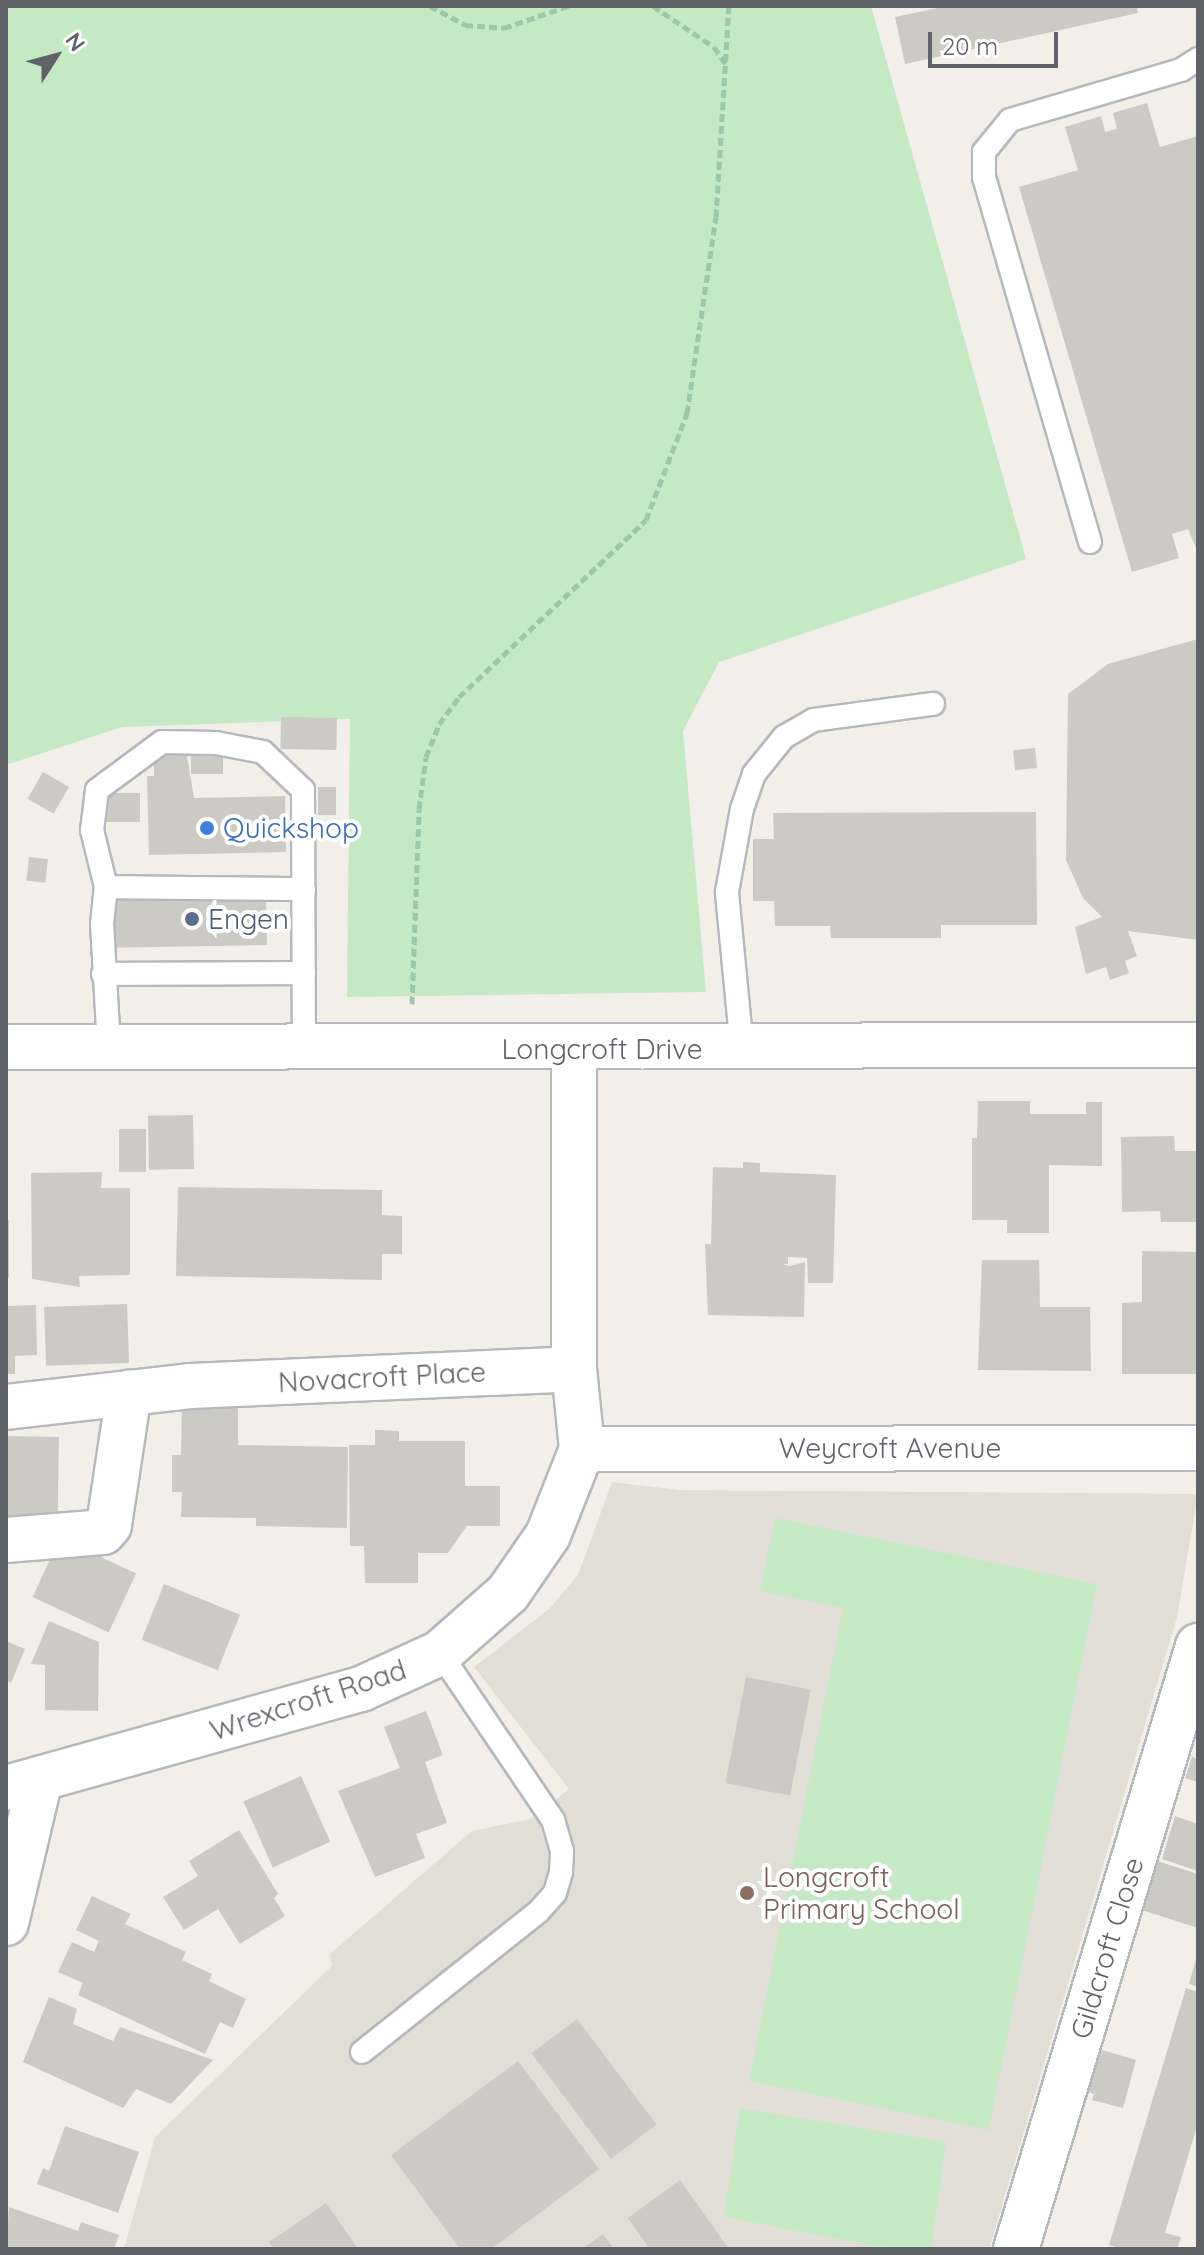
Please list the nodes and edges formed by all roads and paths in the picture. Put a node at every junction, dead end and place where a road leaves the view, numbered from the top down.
1 (430, 6) edge
2 (568, 6) edge
3 (653, 6) edge
4 (729, 6) edge
5 (726, 64) junction
6 (1192, 69) edge
7 (1090, 542) dead end
8 (933, 704) dead end
9 (106, 887) junction
10 (304, 889) junction
11 (304, 973) junction
12 (103, 974) junction
13 (1198, 1045) edge
14 (6, 1047) edge
15 (109, 1048) junction
16 (304, 1048) junction
17 (410, 1049) junction
18 (574, 1049) junction
19 (742, 1049) junction
20 (574, 1369) junction
21 (129, 1393) junction
22 (6, 1407) edge
23 (1198, 1448) edge
24 (582, 1449) junction
25 (6, 1540) edge
26 (1198, 1646) edge
27 (440, 1653) junction
28 (23, 1783) edge
29 (6, 1923) edge
30 (362, 2052) dead end
31 (1016, 2249) edge

1 - 2 path
3 - 5 path
4 - 5 path
5 - 17 path
6 - 7 lane
8 - 19 lane
9 - 10 lane
9 - 10 lane
9 - 12 lane
10 - 11 lane
11 - 12 lane
11 - 16 lane
12 - 15 lane
13 - 19 street, Longcroft Drive
14 - 15 street, Longcroft Drive
15 - 16 street, Longcroft Drive
16 - 17 street, Longcroft Drive
17 - 18 street, Longcroft Drive
18 - 19 street, Longcroft Drive
18 - 20 street, Wrexcroft Road
20 - 21 street, Novacroft Place
20 - 24 street, Wrexcroft Road
21 - 22 street, Novacroft Place
21 - 25 street
23 - 24 street, Weycroft Avenue
24 - 27 street, Wrexcroft Road
26 - 31 street, Gildcroft Close
27 - 28 street, Wrexcroft Road
27 - 30 lane
28 - 29 street

